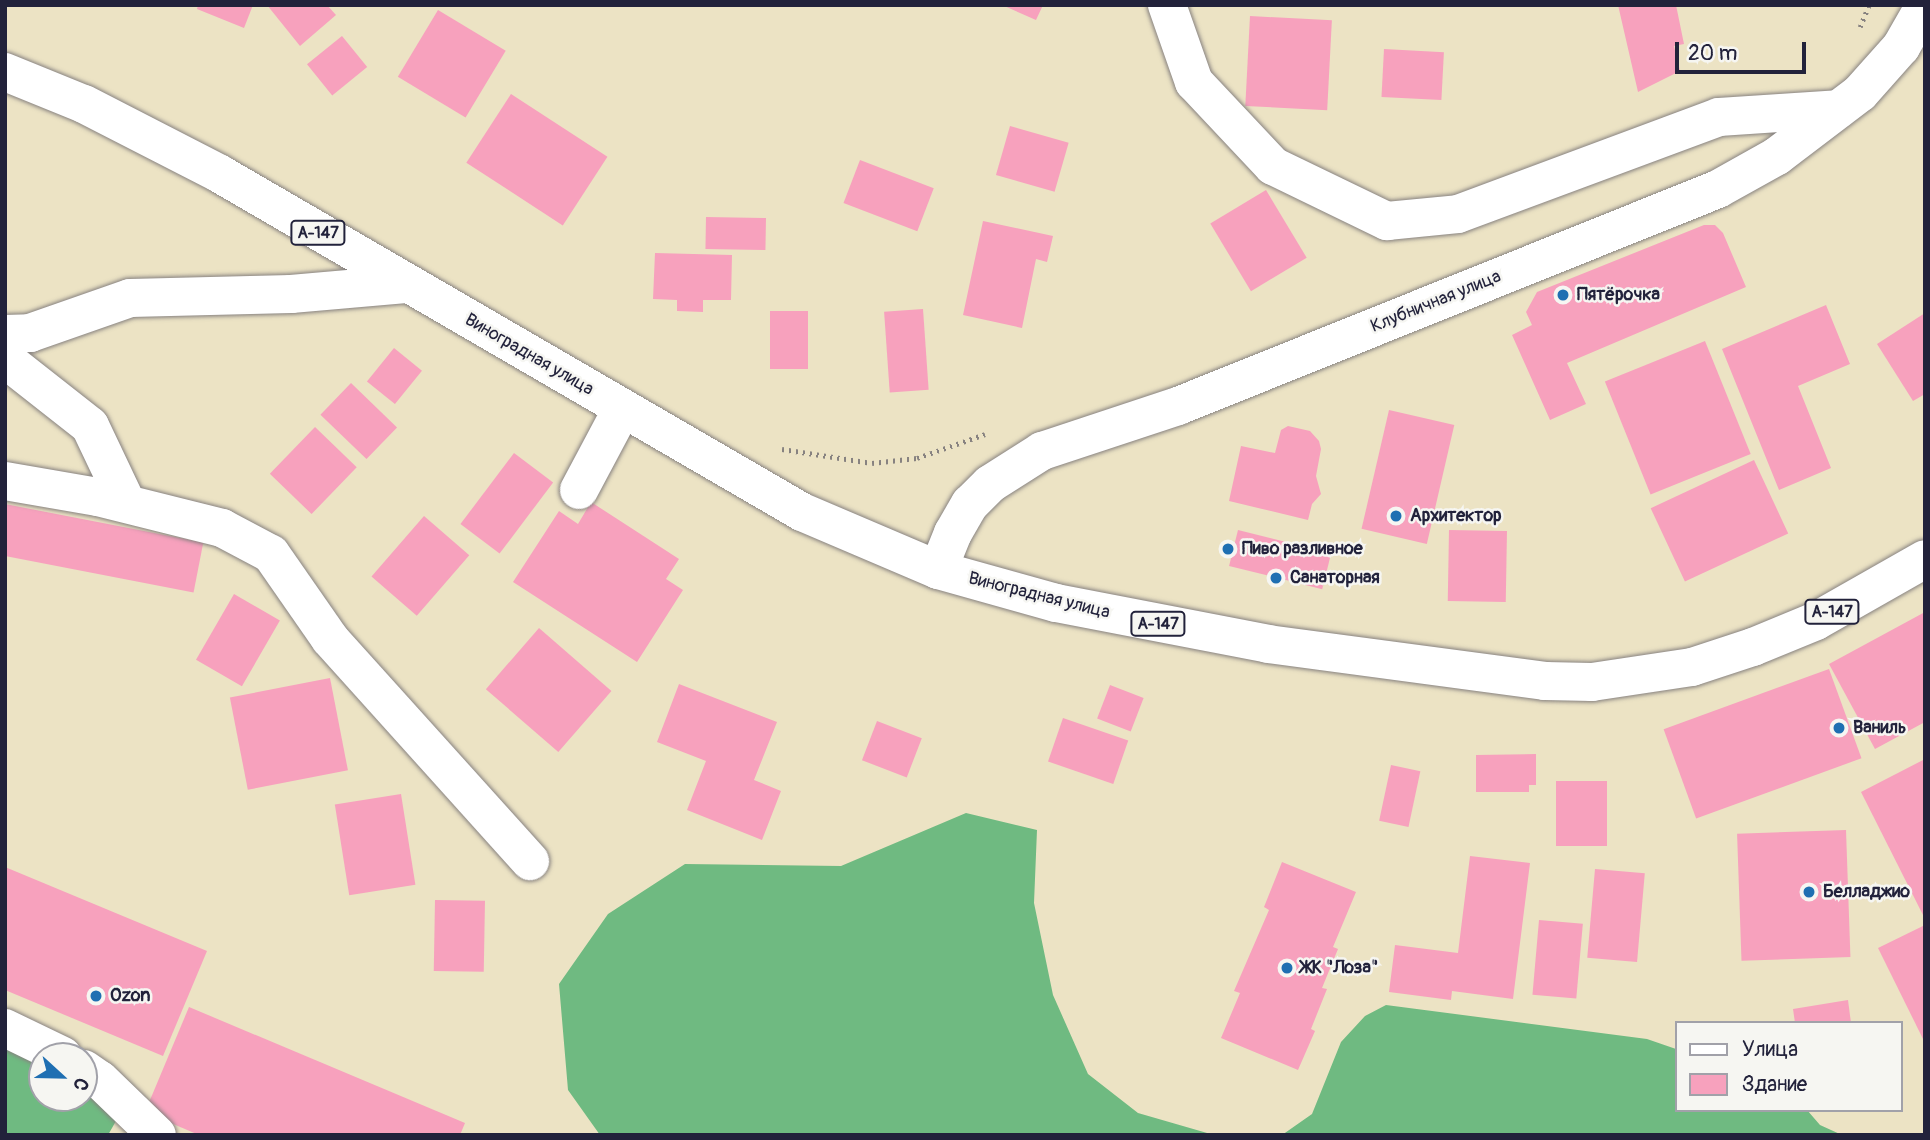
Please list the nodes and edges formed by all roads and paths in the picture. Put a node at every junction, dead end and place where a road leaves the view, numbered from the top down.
1 (1167, 5) edge
2 (1925, 5) edge
3 (5, 72) edge
4 (1838, 109) junction
5 (406, 284) junction
6 (5, 334) edge
7 (5, 359) edge
8 (622, 409) junction
9 (993, 431) dead end
10 (776, 446) dead end
11 (5, 481) edge
12 (579, 490) dead end
13 (127, 504) junction
14 (1925, 559) edge
15 (938, 570) junction
16 (530, 861) dead end
17 (5, 1028) edge
18 (34, 1042) edge
19 (98, 1079) edge
20 (156, 1135) edge

1 - 4 main road
2 - 4 main road, Клубничная улица
3 - 5 main road, Виноградная улица / А-147
4 - 15 main road, Клубничная улица
5 - 6 main road
5 - 8 main road, Виноградная улица / А-147
7 - 13 main road
8 - 12 main road
8 - 15 main road, Виноградная улица / А-147
9 - 10 path
11 - 13 main road
13 - 16 main road
14 - 15 main road, Виноградная улица / А-147
17 - 18 main road
19 - 20 main road

